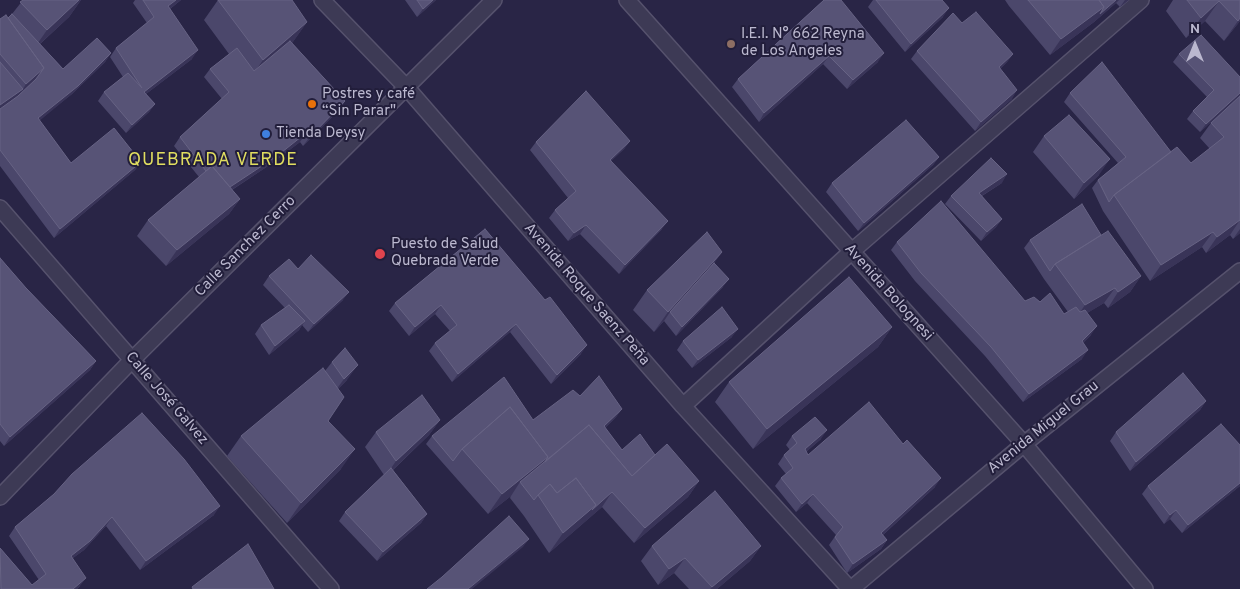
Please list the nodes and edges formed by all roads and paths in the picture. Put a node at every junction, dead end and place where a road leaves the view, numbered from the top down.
1 (322, 0) edge
2 (494, 0) edge
3 (627, 0) edge
4 (1141, 0) edge
5 (407, 88) junction
6 (0, 208) edge
7 (851, 252) junction
8 (1240, 271) edge
9 (132, 360) junction
10 (683, 406) junction
11 (1024, 444) junction
12 (0, 497) edge
13 (1139, 587) edge
14 (332, 589) edge
15 (851, 589) edge

1 - 5 street, Avenida Roque Saenz Peña
2 - 5 street, Calle Sanchez Cerro
3 - 7 street, Avenida Bolognesi
4 - 7 street
5 - 9 street, Calle Sanchez Cerro
5 - 10 street, Avenida Roque Saenz Peña
6 - 9 street, Calle José Galvez
7 - 10 street
7 - 11 street, Avenida Bolognesi
8 - 11 street, Avenida Miguel Grau
9 - 12 street, Calle Sanchez Cerro
9 - 14 street, Calle José Galvez
10 - 15 street, Avenida Roque Saenz Peña
11 - 13 street, Avenida Bolognesi
11 - 15 street, Avenida Miguel Grau

